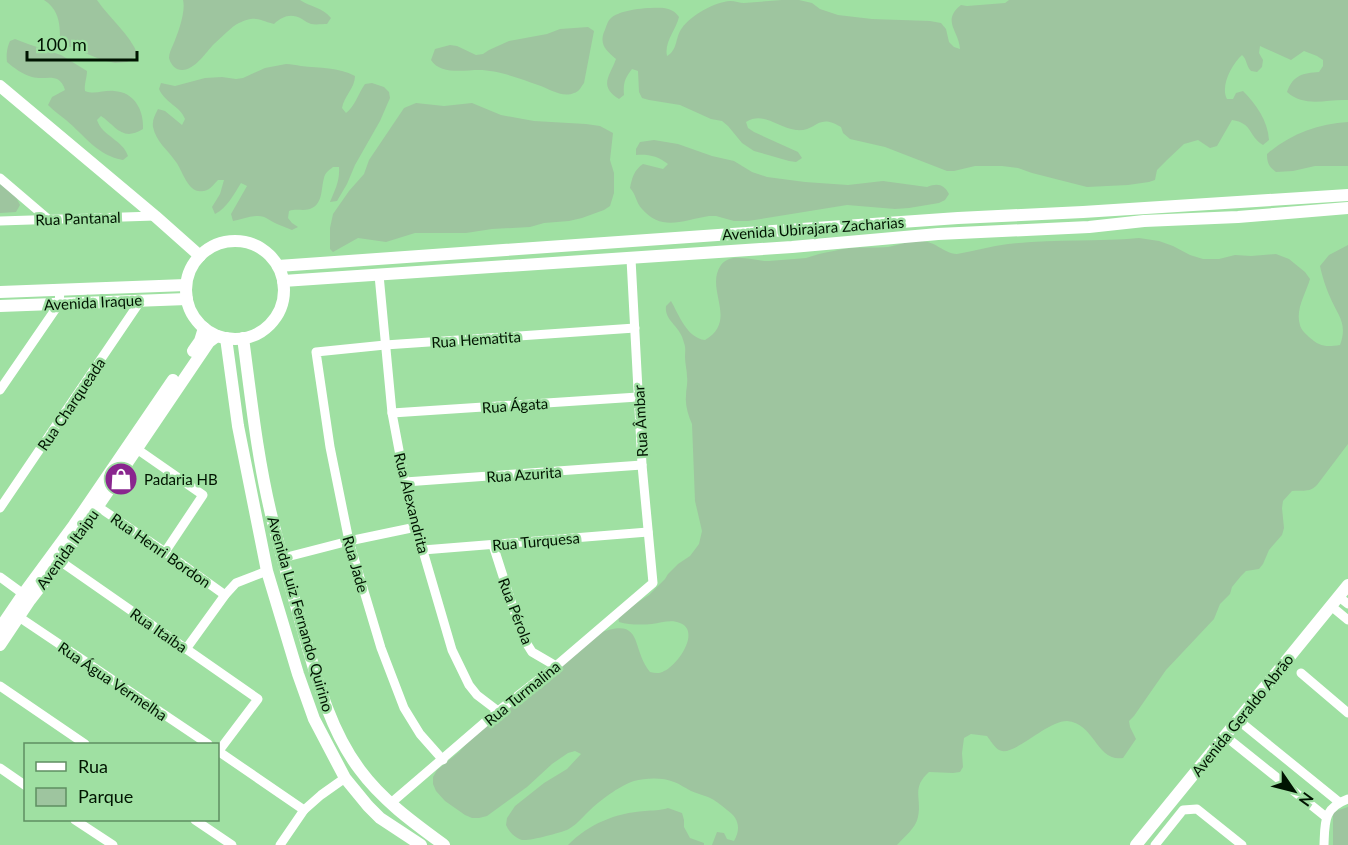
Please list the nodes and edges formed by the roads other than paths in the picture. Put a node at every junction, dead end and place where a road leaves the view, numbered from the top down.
1 (0, 86) edge
2 (0, 178) edge
3 (1348, 195) edge
4 (1348, 208) edge
5 (155, 216) junction
6 (48, 219) junction
7 (0, 221) edge
8 (200, 256) junction
9 (631, 259) junction
10 (278, 266) junction
11 (379, 275) junction
12 (283, 281) junction
13 (186, 285) junction
14 (60, 290) junction
15 (0, 292) edge
16 (186, 299) junction
17 (141, 300) junction
18 (58, 304) junction
19 (0, 306) edge
20 (204, 328) junction
21 (635, 328) junction
22 (222, 337) junction
23 (243, 339) junction
24 (385, 345) junction
25 (316, 352) joint
26 (0, 373) edge
27 (12, 373) junction
28 (0, 390) edge
29 (638, 397) junction
30 (392, 413) junction
31 (133, 446) junction
32 (642, 465) junction
33 (405, 482) junction
34 (94, 504) junction
35 (270, 507) junction
36 (0, 508) edge
37 (254, 509) junction
38 (416, 527) junction
39 (648, 532) junction
40 (349, 541) junction
41 (493, 545) junction
42 (423, 550) junction
43 (165, 552) junction
44 (283, 558) junction
45 (60, 561) junction
46 (267, 571) junction
47 (0, 577) edge
48 (653, 583) joint
49 (1348, 585) edge
50 (225, 595) junction
51 (27, 596) junction
52 (1339, 602) edge
53 (15, 614) junction
54 (280, 616) junction
55 (299, 617) junction
56 (1348, 620) edge
57 (0, 628) edge
58 (0, 645) edge
59 (186, 649) junction
60 (556, 666) junction
61 (1300, 673) dead end
62 (0, 686) edge
63 (498, 711) junction
64 (1348, 713) edge
65 (1238, 720) junction
66 (1225, 736) junction
67 (84, 743) edge
68 (207, 743) edge
69 (1274, 749) junction
70 (219, 750) edge
71 (219, 752) edge
72 (443, 760) junction
73 (1261, 765) junction
74 (0, 768) edge
75 (345, 778) junction
76 (24, 785) edge
77 (1343, 800) edge
78 (391, 803) junction
79 (304, 810) junction
80 (1326, 817) junction
81 (78, 821) edge
82 (198, 821) edge
83 (113, 845) edge
84 (232, 845) edge
85 (280, 845) edge
86 (421, 845) edge
87 (444, 845) edge
88 (1136, 845) edge
89 (1155, 845) edge
90 (1242, 845) edge
91 (1324, 845) edge

1 - 5 main road
2 - 6 street
3 - 10 main road, Avenida Ubirajara Zacharias
4 - 9 main road, Avenida Ubirajara Zacharias
5 - 6 street, Rua Pantanal
5 - 8 main road
6 - 7 street, Rua Pantanal
8 - 10 main road
8 - 13 main road
9 - 11 main road, Avenida Ubirajara Zacharias
9 - 21 street, Rua Âmbar
10 - 12 main road
11 - 12 main road, Avenida Ubirajara Zacharias
11 - 24 street, Rua Alexandrita
12 - 23 main road
13 - 14 main road, Avenida Iraque
13 - 16 main road
14 - 15 main road, Avenida Iraque
14 - 18 street
16 - 17 main road, Avenida Iraque
16 - 20 main road
17 - 18 main road, Avenida Iraque
17 - 36 street, Rua Charqueada
18 - 19 main road, Avenida Iraque
18 - 27 street
20 - 22 main road
20 - 31 main road, Avenida Itaipu
21 - 24 street, Rua Hematita
21 - 29 street, Rua Âmbar
22 - 23 main road
22 - 31 main road, Avenida Itaipu
22 - 37 main road, Avenida Luiz Fernando Quirino
23 - 35 main road, Avenida Luiz Fernando Quirino
24 - 25 street, Rua Hematita
24 - 30 street, Rua Alexandrita
25 - 40 street, Rua Jade
26 - 27 street
27 - 28 street
29 - 30 street, Rua Ágata
29 - 32 street, Rua Âmbar
30 - 33 street, Rua Alexandrita
31 - 34 main road, Avenida Itaipu
31 - 43 street
32 - 33 street, Rua Azurita
32 - 39 street, Rua Âmbar
33 - 38 street, Rua Alexandrita
34 - 43 street, Rua Henri Bordon
34 - 45 main road, Avenida Itaipu
34 - 51 main road, Avenida Itaipu
35 - 37 main road
35 - 44 main road, Avenida Luiz Fernando Quirino
37 - 46 main road, Avenida Luiz Fernando Quirino
38 - 40 street
38 - 42 street, Rua Alexandrita
39 - 41 street, Rua Turquesa
39 - 48 street, Rua Âmbar
40 - 44 street
40 - 72 street, Rua Jade
41 - 42 street, Rua Turquesa
41 - 60 street, Rua Pérola
42 - 63 street, Rua Alexandrita
43 - 50 street, Rua Henri Bordon
44 - 55 main road, Avenida Luiz Fernando Quirino
45 - 51 main road, Avenida Itaipu
45 - 59 street, Rua Itaíba
46 - 50 street
46 - 54 main road, Avenida Luiz Fernando Quirino
47 - 51 street
48 - 60 street, Rua Turmalina
49 - 52 main road, Avenida Geraldo Abrão
50 - 59 street
51 - 53 main road, Avenida Itaipu
52 - 56 street
52 - 65 main road, Avenida Geraldo Abrão
53 - 57 main road, Avenida Itaipu
53 - 58 main road, Avenida Itaipu
53 - 68 street, Rua Água Vermelha
54 - 55 main road
54 - 75 main road, Avenida Luiz Fernando Quirino
55 - 78 main road, Avenida Luiz Fernando Quirino
59 - 70 street, Rua Itaíba
60 - 63 street, Rua Turmalina
61 - 64 street
62 - 67 street
63 - 72 street, Rua Turmalina
65 - 66 main road, Avenida Geraldo Abrão
65 - 69 street
66 - 73 street
66 - 88 main road, Avenida Geraldo Abrão
69 - 73 street
69 - 77 street
71 - 79 street
72 - 78 street, Rua Turmalina
73 - 80 street
74 - 76 street
75 - 79 street
75 - 86 main road, Avenida Luiz Fernando Quirino
77 - 80 street
78 - 87 main road, Avenida Luiz Fernando Quirino
79 - 85 street
80 - 91 street
81 - 83 street
82 - 84 street
89 - 90 street

